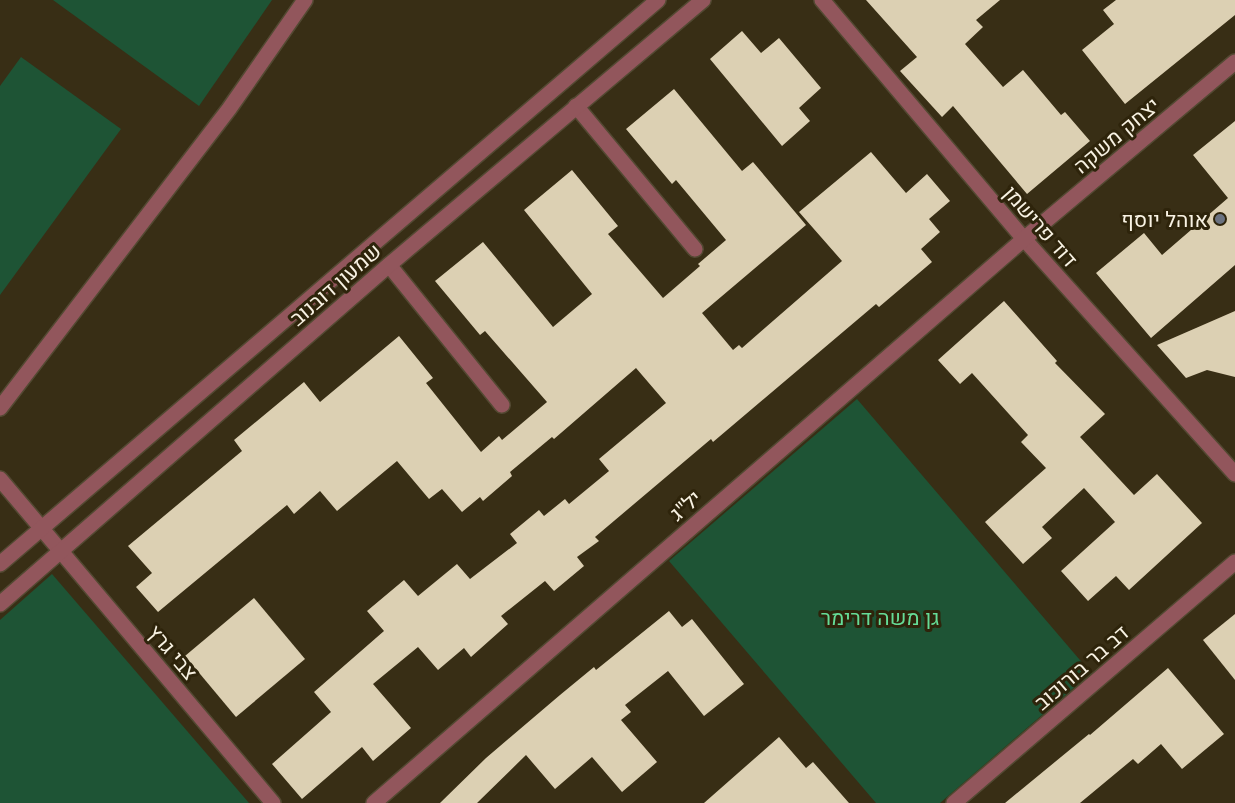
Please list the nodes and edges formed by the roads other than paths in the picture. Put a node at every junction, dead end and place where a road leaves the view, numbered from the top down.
1 (305, 0) edge
2 (658, 0) edge
3 (703, 0) edge
4 (822, 0) edge
5 (1235, 62) edge
6 (576, 106) junction
7 (1024, 239) junction
8 (695, 249) dead end
9 (389, 265) junction
10 (502, 405) dead end
11 (0, 408) edge
12 (1235, 474) edge
13 (0, 480) edge
14 (41, 528) junction
15 (60, 552) junction
16 (1235, 562) edge
17 (0, 564) edge
18 (0, 604) edge
19 (273, 803) edge
20 (374, 803) edge
21 (954, 803) edge

1 - 11 street
2 - 14 street, שמעון דובנוב
3 - 6 street, שמעון דובנוב
4 - 7 street, דוד פרישמן
5 - 7 street, יצחק משקה
6 - 8 street
6 - 9 street, שמעון דובנוב
7 - 12 street, דוד פרישמן
7 - 20 street, יל"ג
9 - 10 street
9 - 15 street, שמעון דובנוב
13 - 14 street, צבי גרץ
14 - 15 street, צבי גרץ
14 - 17 street, שמעון דובנוב
15 - 18 street, שמעון דובנוב
15 - 19 street, צבי גרץ
16 - 21 street, דב בר בורוכוב

